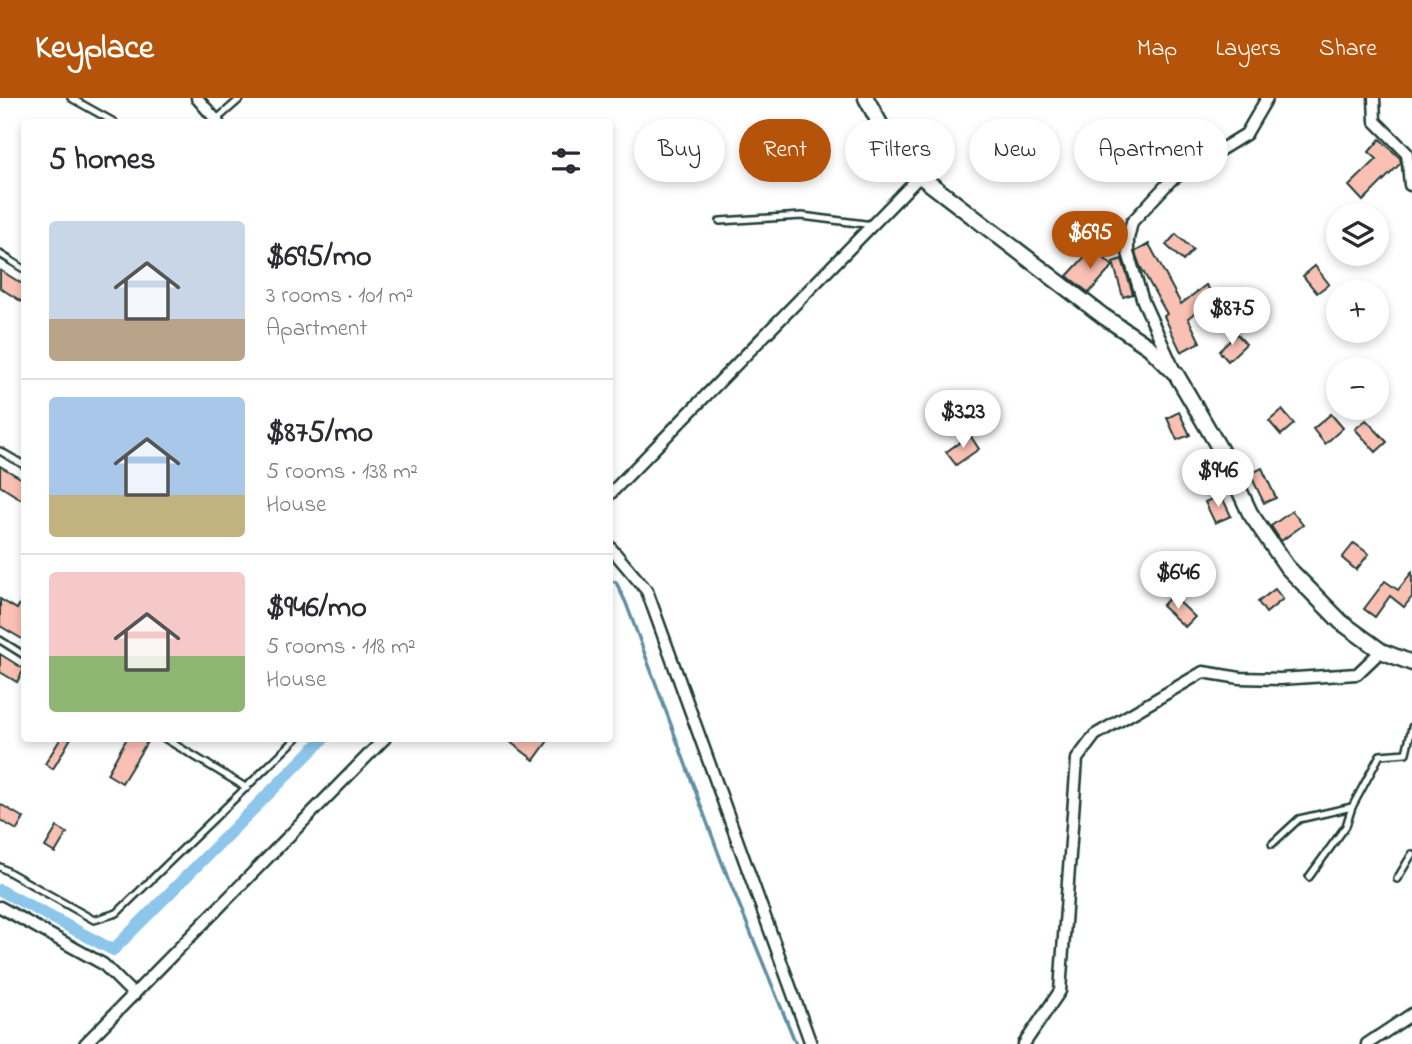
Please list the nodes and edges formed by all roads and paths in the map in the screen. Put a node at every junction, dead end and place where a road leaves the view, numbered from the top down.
1 (71, 98) edge
2 (197, 98) edge
3 (241, 98) edge
4 (866, 98) edge
5 (1267, 98) edge
6 (1374, 98) edge
7 (109, 119) edge
8 (214, 119) edge
9 (219, 119) edge
10 (877, 119) edge
11 (914, 182) edge
12 (928, 182) edge
13 (1410, 185) edge
14 (720, 221) dead end
15 (873, 225) junction
16 (0, 254) edge
17 (21, 267) edge
18 (1176, 374) junction
19 (0, 451) edge
20 (21, 463) edge
21 (613, 491) edge
22 (613, 551) edge
23 (0, 640) edge
24 (1381, 651) junction
25 (21, 653) edge
26 (1412, 663) edge
27 (1412, 727) edge
28 (171, 742) edge
29 (293, 742) edge
30 (381, 742) edge
31 (247, 788) junction
32 (1352, 807) junction
33 (1272, 844) dead end
34 (1412, 854) edge
35 (0, 867) edge
36 (1309, 877) dead end
37 (1397, 879) dead end
38 (0, 907) edge
39 (134, 995) junction
40 (1412, 1014) edge
41 (85, 1044) edge
42 (811, 1044) edge
43 (1024, 1044) edge
44 (1367, 1044) edge

1 - 7 lane
2 - 8 street
3 - 9 lane
4 - 10 street
5 - 18 street
6 - 13 street
11 - 15 street
12 - 18 street
14 - 15 lane
15 - 21 street
16 - 17 lane
18 - 24 street
19 - 20 lane
22 - 42 street
23 - 25 lane
24 - 26 street
24 - 43 street
27 - 32 lane
28 - 31 lane
29 - 31 lane
30 - 39 street
31 - 35 lane
32 - 33 lane
32 - 36 lane
34 - 37 lane
38 - 39 street
39 - 41 street
40 - 44 street

